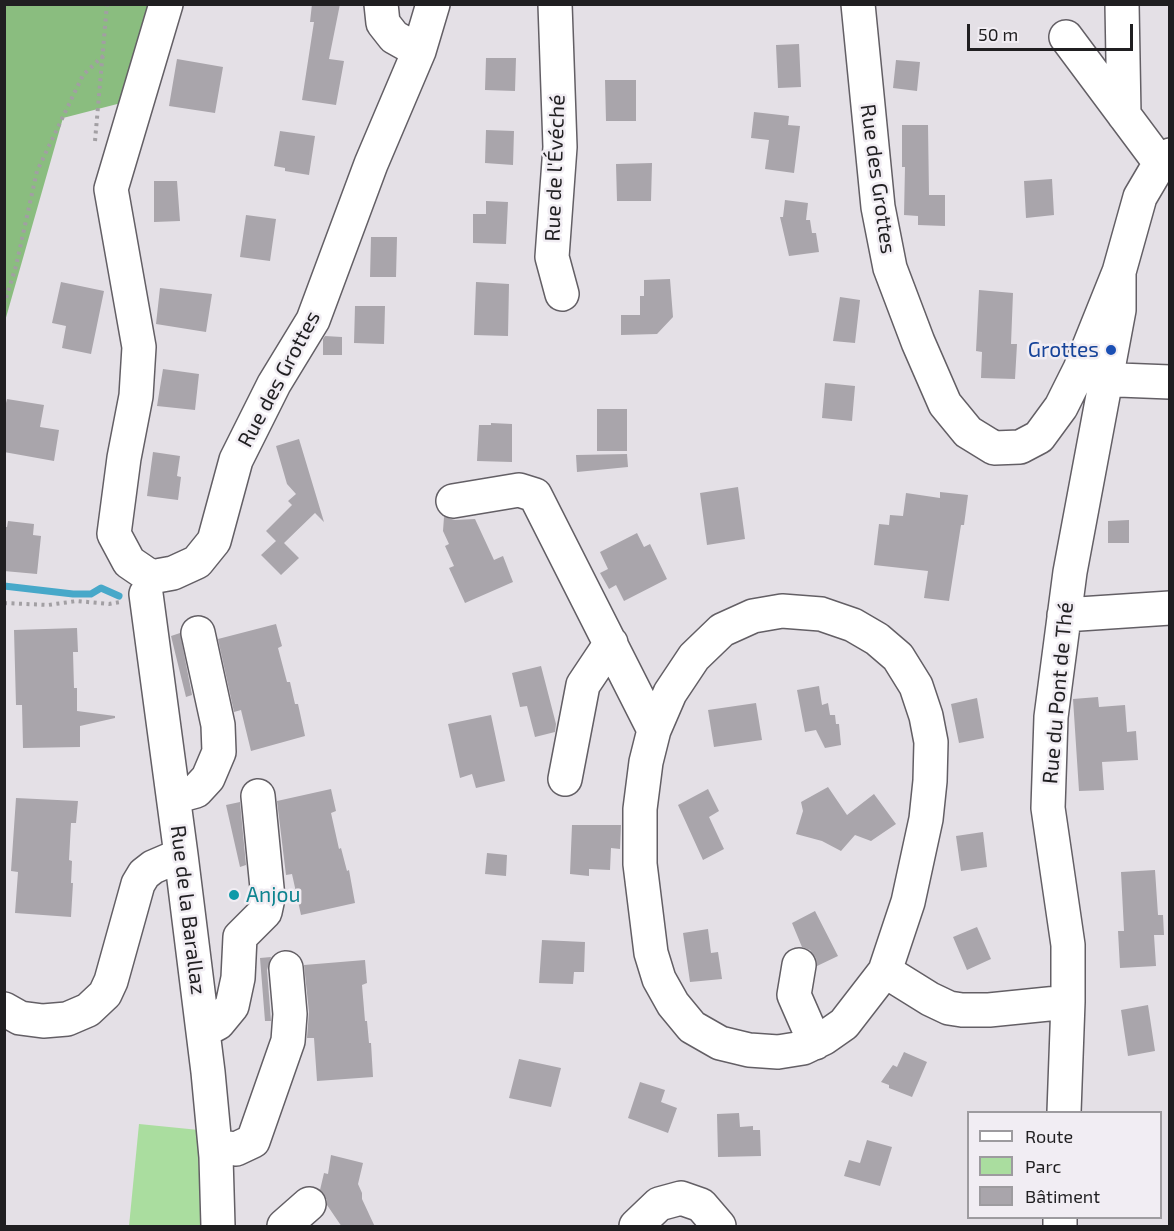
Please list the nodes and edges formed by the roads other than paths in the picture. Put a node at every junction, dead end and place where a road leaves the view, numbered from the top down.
1 (166, 4) edge
2 (381, 4) edge
3 (433, 4) edge
4 (555, 4) edge
5 (858, 4) edge
6 (1122, 4) edge
7 (1066, 37) dead end
8 (419, 51) junction
9 (1124, 115) junction
10 (1165, 159) edge
11 (1119, 272) junction
12 (562, 294) dead end
13 (1170, 382) edge
14 (1106, 383) junction
15 (453, 501) dead end
16 (135, 597) road end
17 (1170, 608) edge
18 (1064, 615) junction
19 (198, 633) dead end
20 (611, 643) junction
21 (654, 730) junction
22 (565, 779) dead end
23 (258, 796) dead end
24 (174, 797) junction
25 (181, 855) junction
26 (799, 965) dead end
27 (286, 968) dead end
28 (885, 971) junction
29 (1068, 1002) junction
30 (4, 1009) edge
31 (203, 1031) junction
32 (815, 1042) junction
33 (1064, 1111) edge
34 (215, 1146) junction
35 (309, 1204) dead end
36 (218, 1227) edge
37 (284, 1227) edge
38 (636, 1227) edge
39 (719, 1227) edge

1 - 8 street, Rue des Grottes
2 - 8 street
3 - 8 street, Rue des Grottes
4 - 12 street, Rue de l'Évéché
5 - 11 street, Rue des Grottes
6 - 9 street
7 - 9 street
9 - 10 street
10 - 11 street
11 - 14 street, Rue du Pont de Thé
13 - 14 street
14 - 18 street, Rue du Pont de Thé
15 - 20 street
16 - 24 street, Rue de la Barallaz
17 - 18 street
18 - 29 street, Rue du Pont de Thé
19 - 24 street
20 - 21 street
20 - 22 street
21 - 28 street
21 - 32 street
23 - 31 street
24 - 25 street, Rue de la Barallaz
25 - 30 street
25 - 31 street, Rue de la Barallaz
26 - 32 street
27 - 34 street
28 - 29 street
28 - 32 street
29 - 33 street, Rue du Pont de Thé
31 - 34 street, Rue de la Barallaz
34 - 36 street, Rue de la Barallaz
35 - 37 street
38 - 39 street

